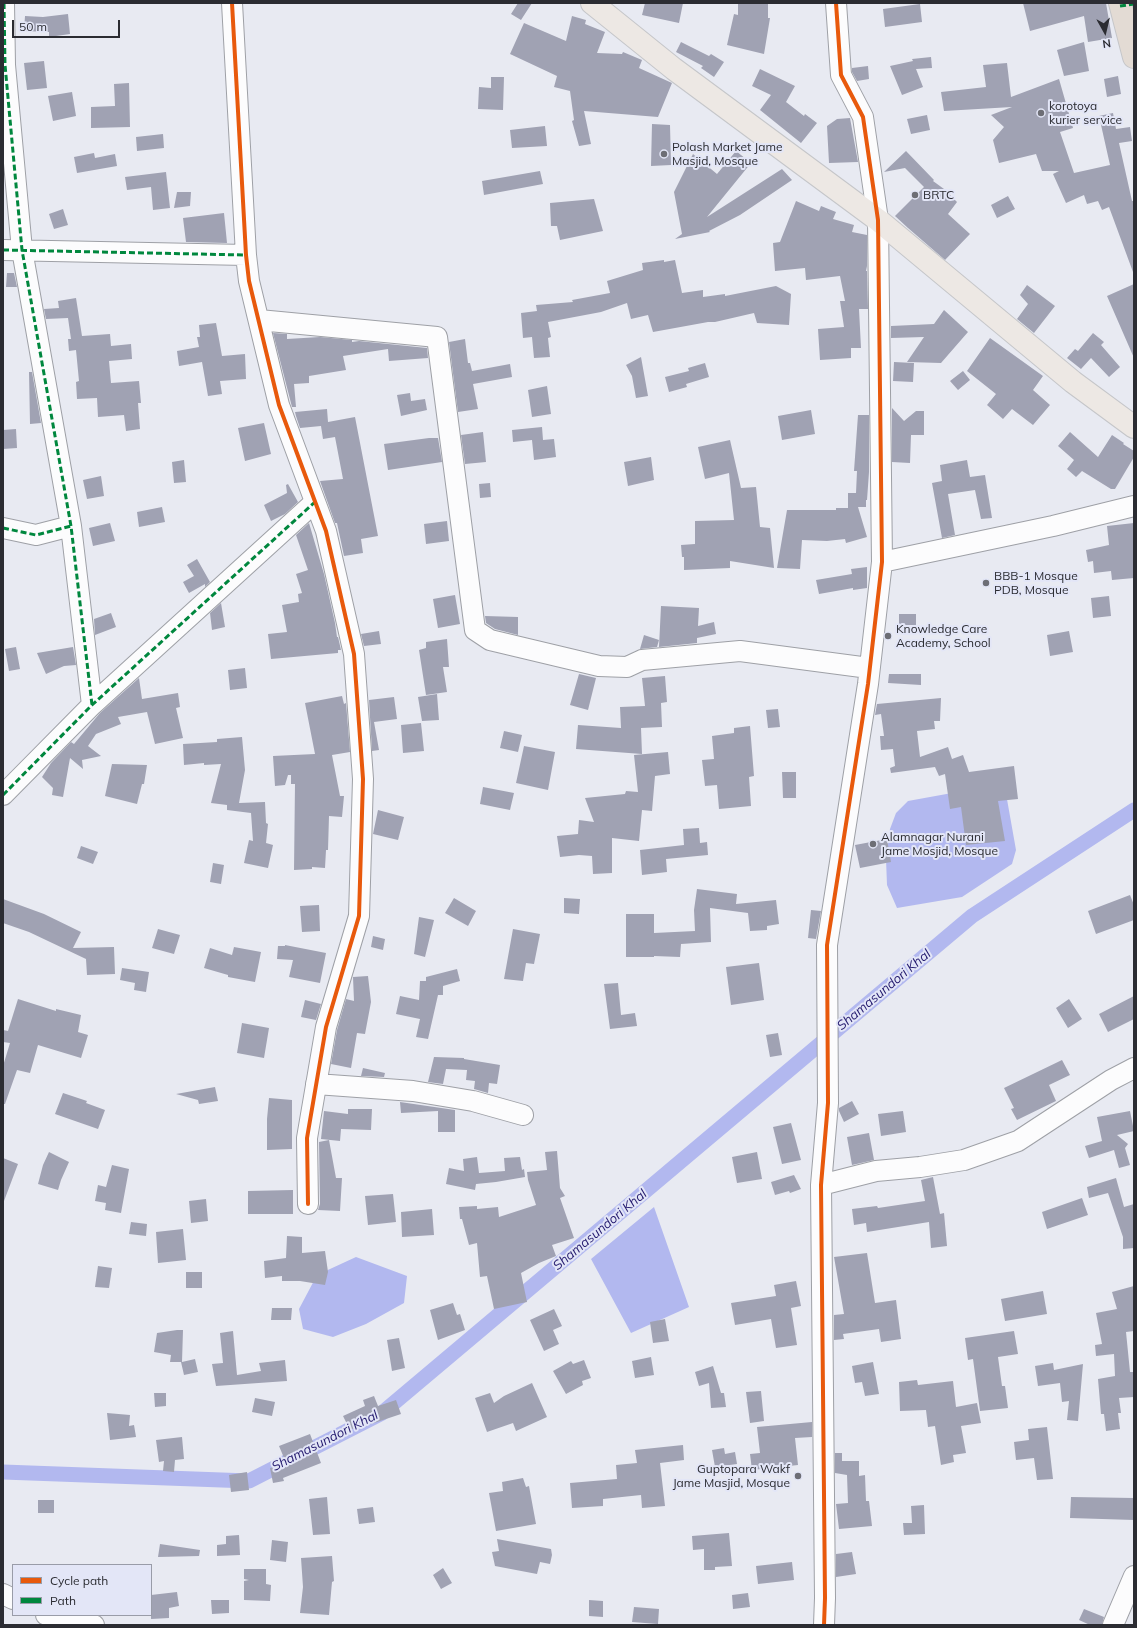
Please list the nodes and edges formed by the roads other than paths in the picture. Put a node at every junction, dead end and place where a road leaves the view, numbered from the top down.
1 (4, 3) edge
2 (232, 3) edge
3 (592, 3) edge
4 (836, 3) edge
5 (1125, 4) edge
6 (1134, 57) edge
7 (878, 220) junction
8 (12, 250) edge
9 (246, 255) junction
10 (259, 320) junction
11 (1134, 427) edge
12 (315, 502) junction
13 (1134, 506) edge
14 (71, 526) junction
15 (3, 528) edge
16 (882, 562) junction
17 (869, 668) junction
18 (92, 705) junction
19 (3, 795) edge
20 (1134, 1068) edge
21 (316, 1084) junction
22 (523, 1115) dead end
23 (821, 1185) junction
24 (308, 1204) dead end
25 (1134, 1576) edge
26 (3, 1594) edge
27 (12, 1598) edge
28 (51, 1616) edge
29 (94, 1625) edge
30 (824, 1625) edge
31 (1113, 1625) edge

1 - 8 street
2 - 9 street
3 - 7 main road
4 - 7 street
5 - 6 highway
7 - 11 main road
7 - 16 street
8 - 9 street
8 - 14 street
9 - 10 street
10 - 12 street
10 - 17 street
12 - 18 street
12 - 21 street
13 - 16 street
14 - 15 street
14 - 18 street
16 - 17 street
17 - 23 street
18 - 19 street
20 - 23 street
21 - 22 street
21 - 24 street
23 - 30 street
25 - 31 street
26 - 27 street
28 - 29 street

